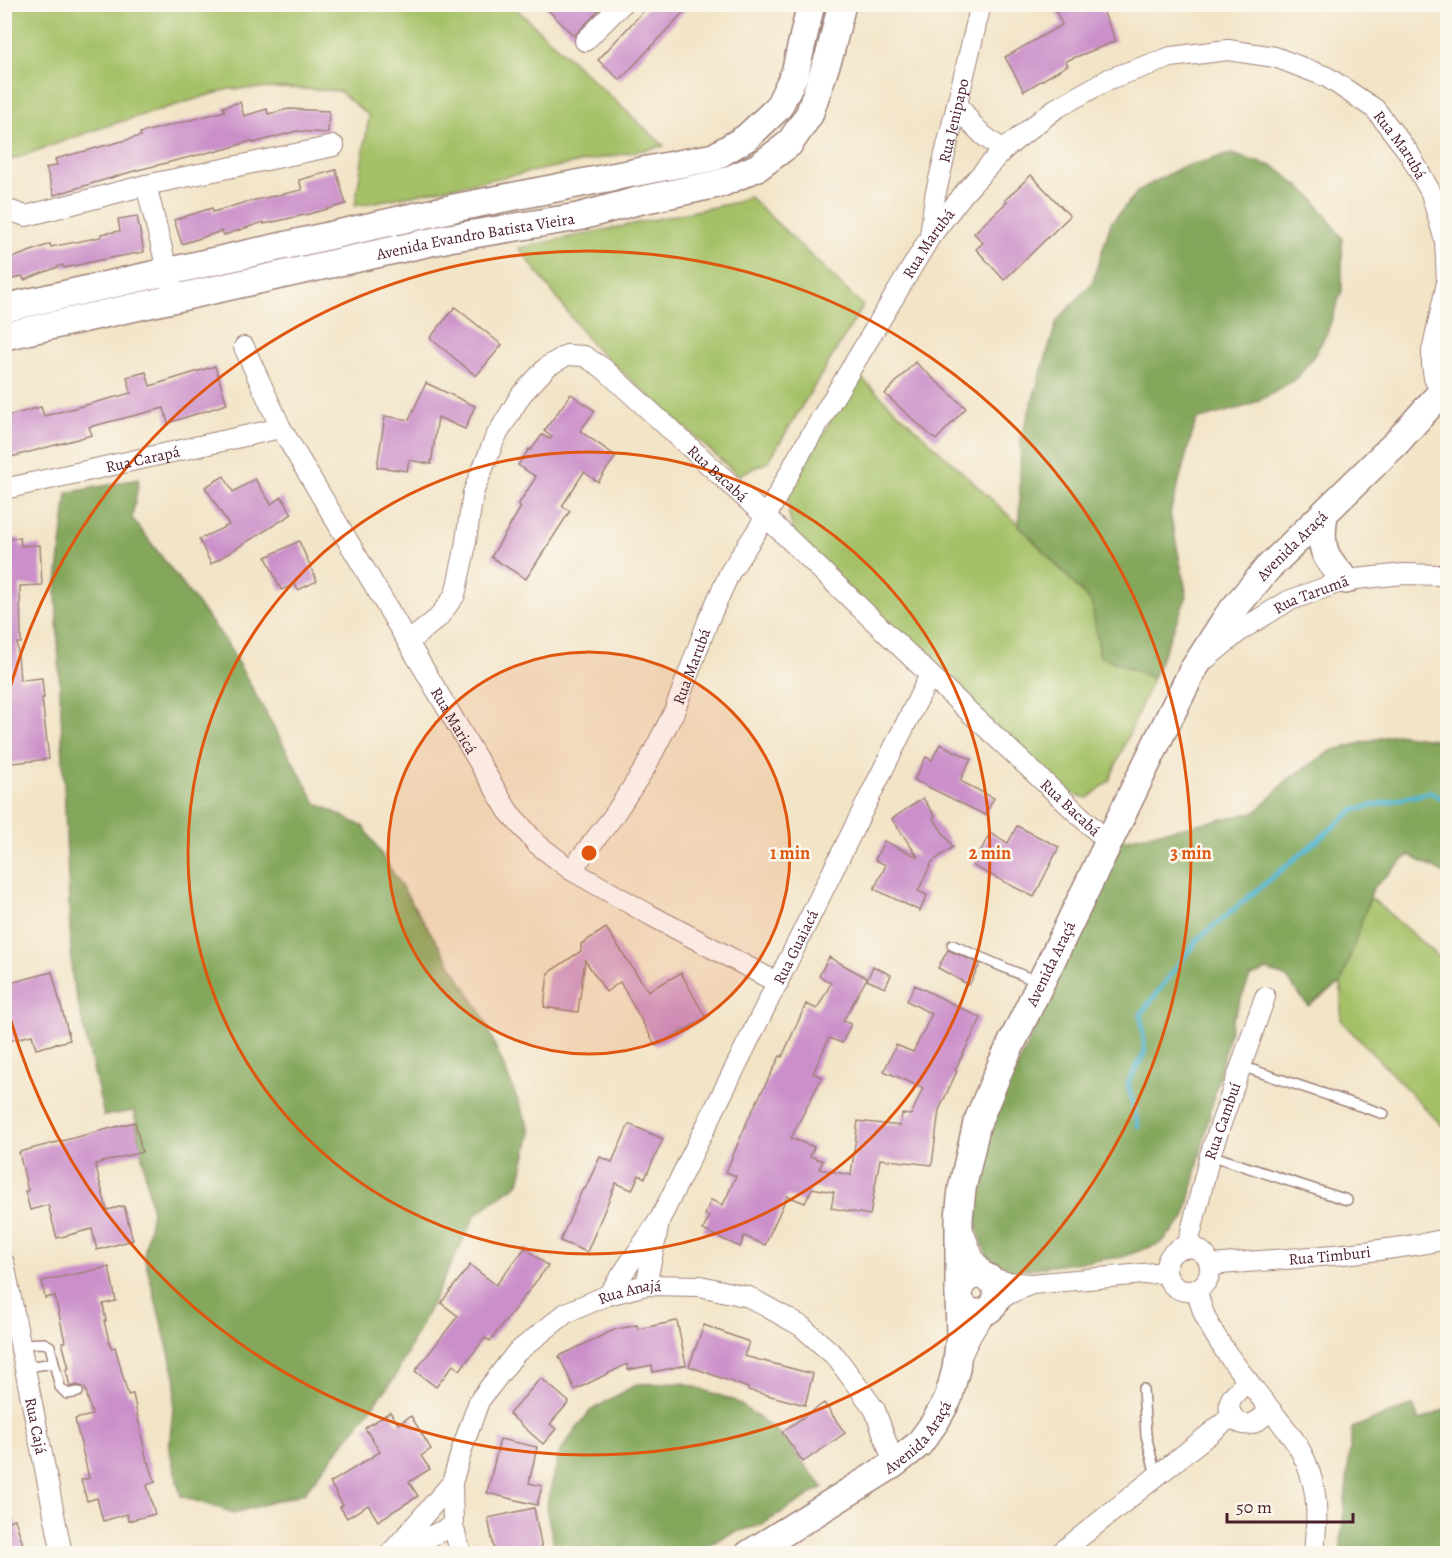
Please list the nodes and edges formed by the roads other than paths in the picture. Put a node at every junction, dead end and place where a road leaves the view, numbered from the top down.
1 (622, 4) edge
2 (811, 4) edge
3 (842, 4) edge
4 (981, 4) edge
5 (585, 41) dead end
6 (957, 103) junction
7 (334, 146) dead end
8 (1003, 150) junction
9 (146, 185) junction
10 (565, 186) junction
11 (11, 211) dead end
12 (572, 218) junction
13 (930, 237) junction
14 (168, 271) junction
15 (1447, 282) edge
16 (174, 299) junction
17 (4, 308) edge
18 (4, 336) edge
19 (244, 347) dead end
20 (1445, 395) edge
21 (281, 428) junction
22 (4, 489) edge
23 (1324, 515) junction
24 (766, 517) junction
25 (1448, 577) edge
26 (1346, 580) junction
27 (408, 642) junction
28 (1193, 670) junction
29 (930, 675) junction
30 (1108, 842) junction
31 (571, 870) junction
32 (952, 945) dead end
33 (778, 983) junction
34 (1040, 983) junction
35 (1265, 997) dead end
36 (1241, 1066) junction
37 (1384, 1114) dead end
38 (1210, 1155) junction
39 (1347, 1200) dead end
40 (959, 1218) junction
41 (660, 1219) junction
42 (1448, 1239) edge
43 (1187, 1248) junction
44 (4, 1263) edge
45 (1210, 1265) junction
46 (1166, 1272) junction
47 (987, 1277) junction
48 (1031, 1284) junction
49 (646, 1285) junction
50 (1197, 1290) junction
51 (959, 1293) junction
52 (608, 1295) junction
53 (989, 1309) junction
54 (18, 1357) edge
55 (53, 1360) junction
56 (956, 1369) junction
57 (1248, 1381) junction
58 (1143, 1389) dead end
59 (78, 1392) dead end
60 (1270, 1410) junction
61 (1232, 1416) junction
62 (894, 1464) junction
63 (1156, 1477) junction
64 (452, 1483) junction
65 (453, 1526) junction
66 (62, 1554) edge
67 (391, 1554) edge
68 (461, 1554) edge
69 (749, 1554) edge
70 (1059, 1554) edge
71 (1314, 1554) edge

1 - 5 street
2 - 10 main road, Avenida Evandro Batista Vieira
3 - 12 main road, Avenida Evandro Batista Vieira
4 - 6 street, Rua Jenipapo
6 - 8 street
6 - 13 street, Rua Jenipapo
7 - 9 street
8 - 13 street, Rua Marubá
8 - 15 street, Rua Marubá
9 - 11 street
9 - 14 street
10 - 12 main road
10 - 14 main road, Avenida Evandro Batista Vieira
12 - 16 main road, Avenida Evandro Batista Vieira
13 - 24 street, Rua Marubá
14 - 16 street
14 - 17 main road, Avenida Evandro Batista Vieira
15 - 20 street, Rua Marubá
16 - 18 main road, Avenida Evandro Batista Vieira
19 - 21 street, Rua Maricá
20 - 23 main road, Avenida Araçá
21 - 22 street, Rua Carapá
21 - 27 street, Rua Maricá
23 - 26 main road
23 - 28 main road, Avenida Araçá
24 - 27 street, Rua Bacabá
24 - 29 street, Rua Bacabá
24 - 31 street, Rua Marubá
25 - 26 street, Rua Tarumã
26 - 28 street, Rua Tarumã
27 - 31 street, Rua Maricá
28 - 30 main road, Avenida Araçá
29 - 30 street, Rua Bacabá
29 - 33 street, Rua Guaiacá
30 - 34 main road, Avenida Araçá
31 - 33 street, Rua Maricá
32 - 34 lane
33 - 41 street, Rua Guaiacá
34 - 40 main road, Avenida Araçá
35 - 36 street, Rua Cambuí
36 - 37 lane
36 - 38 street, Rua Cambuí
38 - 39 lane
38 - 43 street, Rua Cambuí
40 - 47 street
40 - 51 main road, Avenida Araçá
41 - 49 street, Rua Guaiacá
41 - 52 street, Rua Guaiacá
42 - 45 street, Rua Timburi
43 - 45 street
43 - 46 street
44 - 54 street, Rua Cajá
45 - 50 street
46 - 48 street
46 - 50 street
47 - 48 street
47 - 51 main road
47 - 53 main road
48 - 53 street
49 - 52 street, Rua Anajá
49 - 62 street, Rua Anajá
50 - 57 street
51 - 53 main road
51 - 56 main road, Avenida Araçá
52 - 64 street, Rua Anajá
53 - 56 street
54 - 55 lane
54 - 55 lane
54 - 66 street, Rua Cajá
55 - 59 lane
56 - 62 main road, Avenida Araçá
57 - 60 street
57 - 61 street
58 - 63 lane
60 - 61 street
60 - 71 street
61 - 63 street
62 - 69 main road, Avenida Araçá
63 - 70 street
64 - 65 street, Rua Anajá
64 - 67 street
65 - 67 street
65 - 68 street, Rua Anajá

